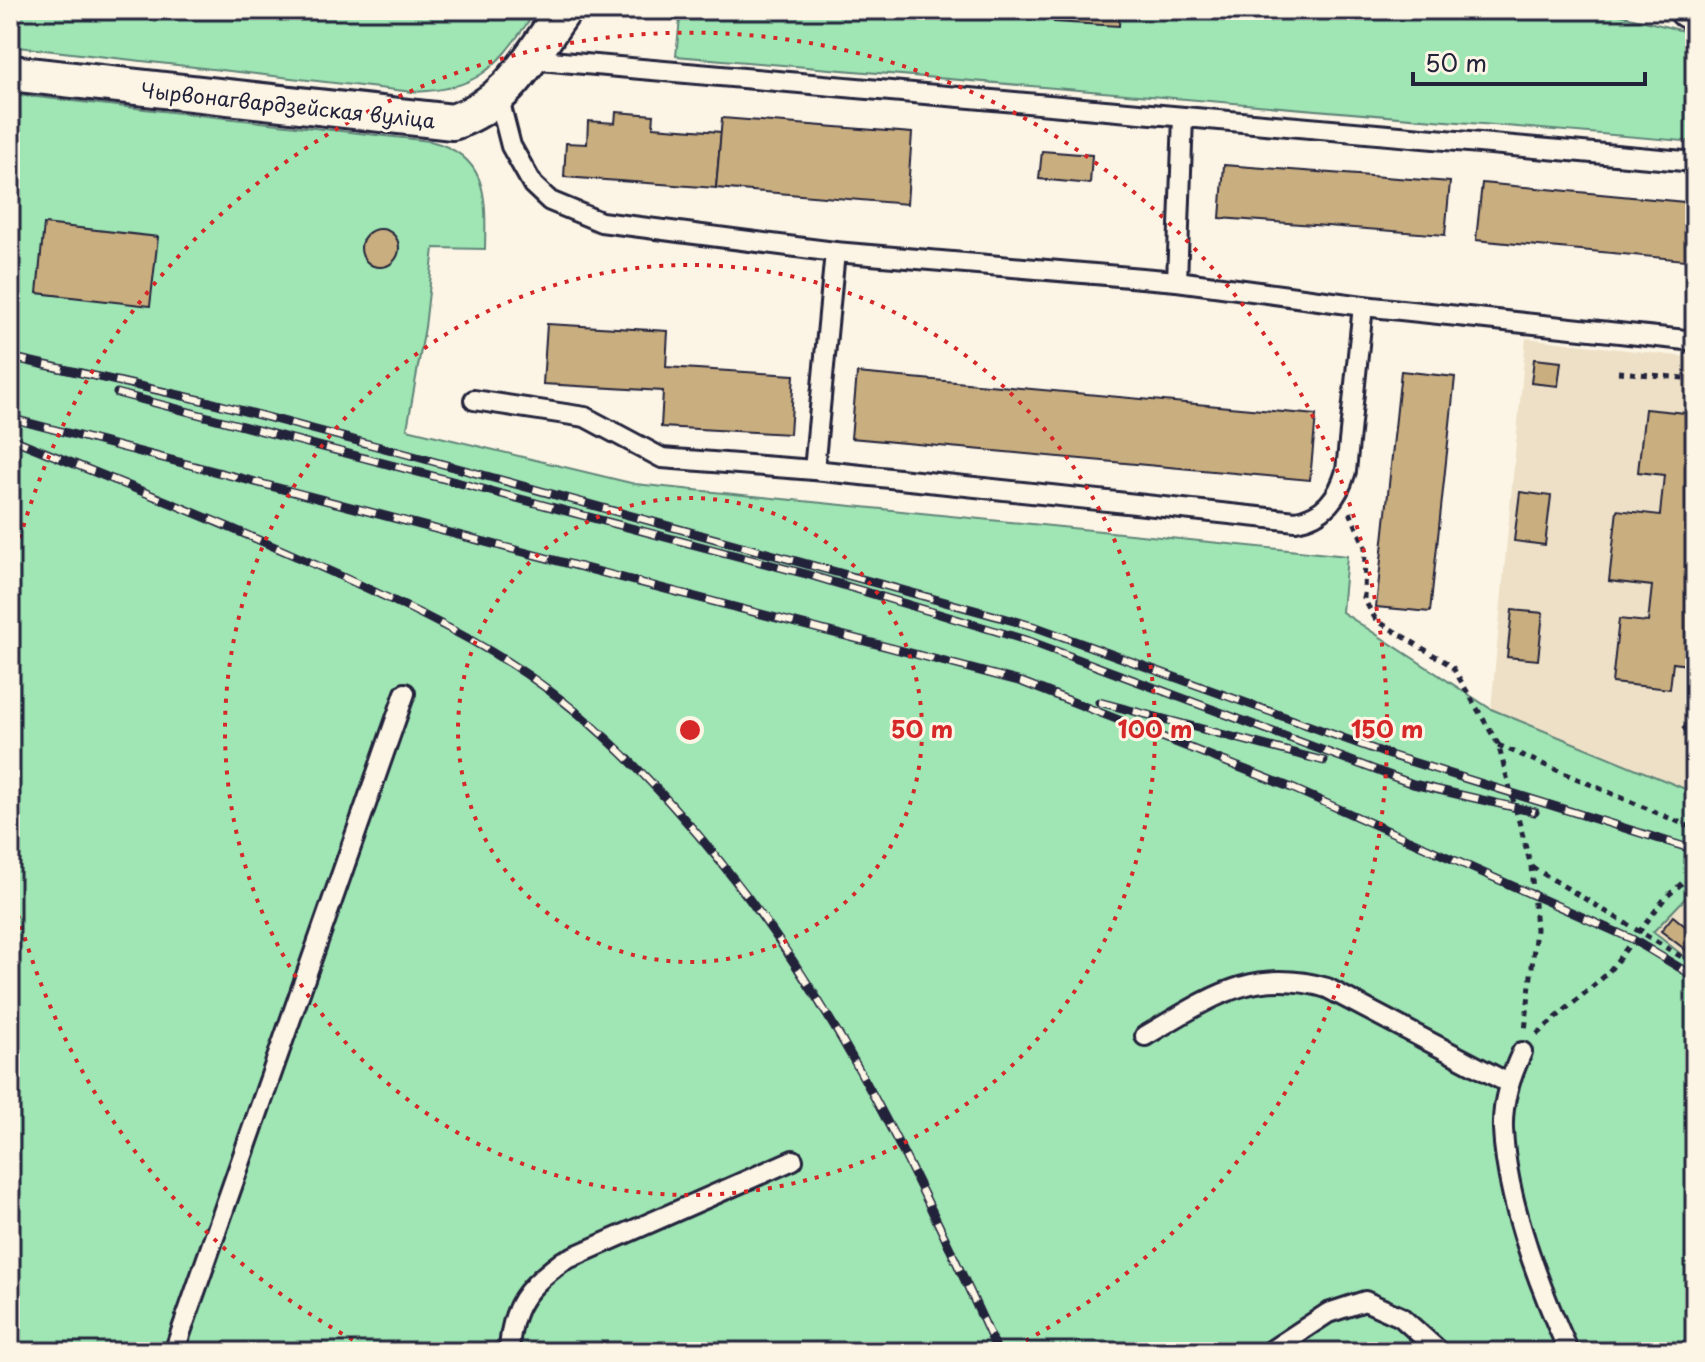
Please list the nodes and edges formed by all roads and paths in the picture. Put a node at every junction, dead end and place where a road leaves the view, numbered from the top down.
1 (564, 10) edge
2 (1687, 10) edge
3 (1695, 12) edge
4 (528, 59) junction
5 (10, 73) edge
6 (499, 99) junction
7 (1183, 117) junction
8 (1695, 162) edge
9 (835, 252) junction
10 (1177, 281) junction
11 (1363, 306) junction
12 (1695, 341) edge
13 (1618, 372) dead end
14 (1695, 379) edge
15 (474, 400) dead end
16 (814, 470) junction
17 (1340, 488) junction
18 (405, 693) dead end
19 (1695, 720) edge
20 (1683, 730) dead end
21 (1498, 744) junction
22 (1695, 829) edge
23 (1531, 866) junction
24 (1695, 872) edge
25 (1640, 931) junction
26 (1695, 965) edge
27 (1145, 1036) dead end
28 (1522, 1052) junction
29 (1508, 1083) junction
30 (793, 1160) dead end
31 (174, 1352) edge
32 (509, 1352) edge
33 (1269, 1352) edge
34 (1440, 1352) edge
35 (1569, 1352) edge

1 - 4 street, Чырвонагвардзейская вуліца
2 - 3 street
4 - 6 street, Чырвонагвардзейская вуліца
4 - 7 lane
5 - 6 street, Чырвонагвардзейская вуліца
6 - 9 lane
7 - 8 lane
7 - 10 lane
9 - 10 lane
9 - 16 lane
10 - 11 lane
11 - 12 lane
11 - 17 lane
13 - 14 path
15 - 16 lane
16 - 17 lane
17 - 21 path
18 - 31 lane
19 - 20 path
21 - 22 path
21 - 23 path
23 - 25 path
23 - 28 path
24 - 25 path
25 - 26 path
25 - 28 path
27 - 29 lane
28 - 29 lane
29 - 35 lane
30 - 32 lane
33 - 34 lane

